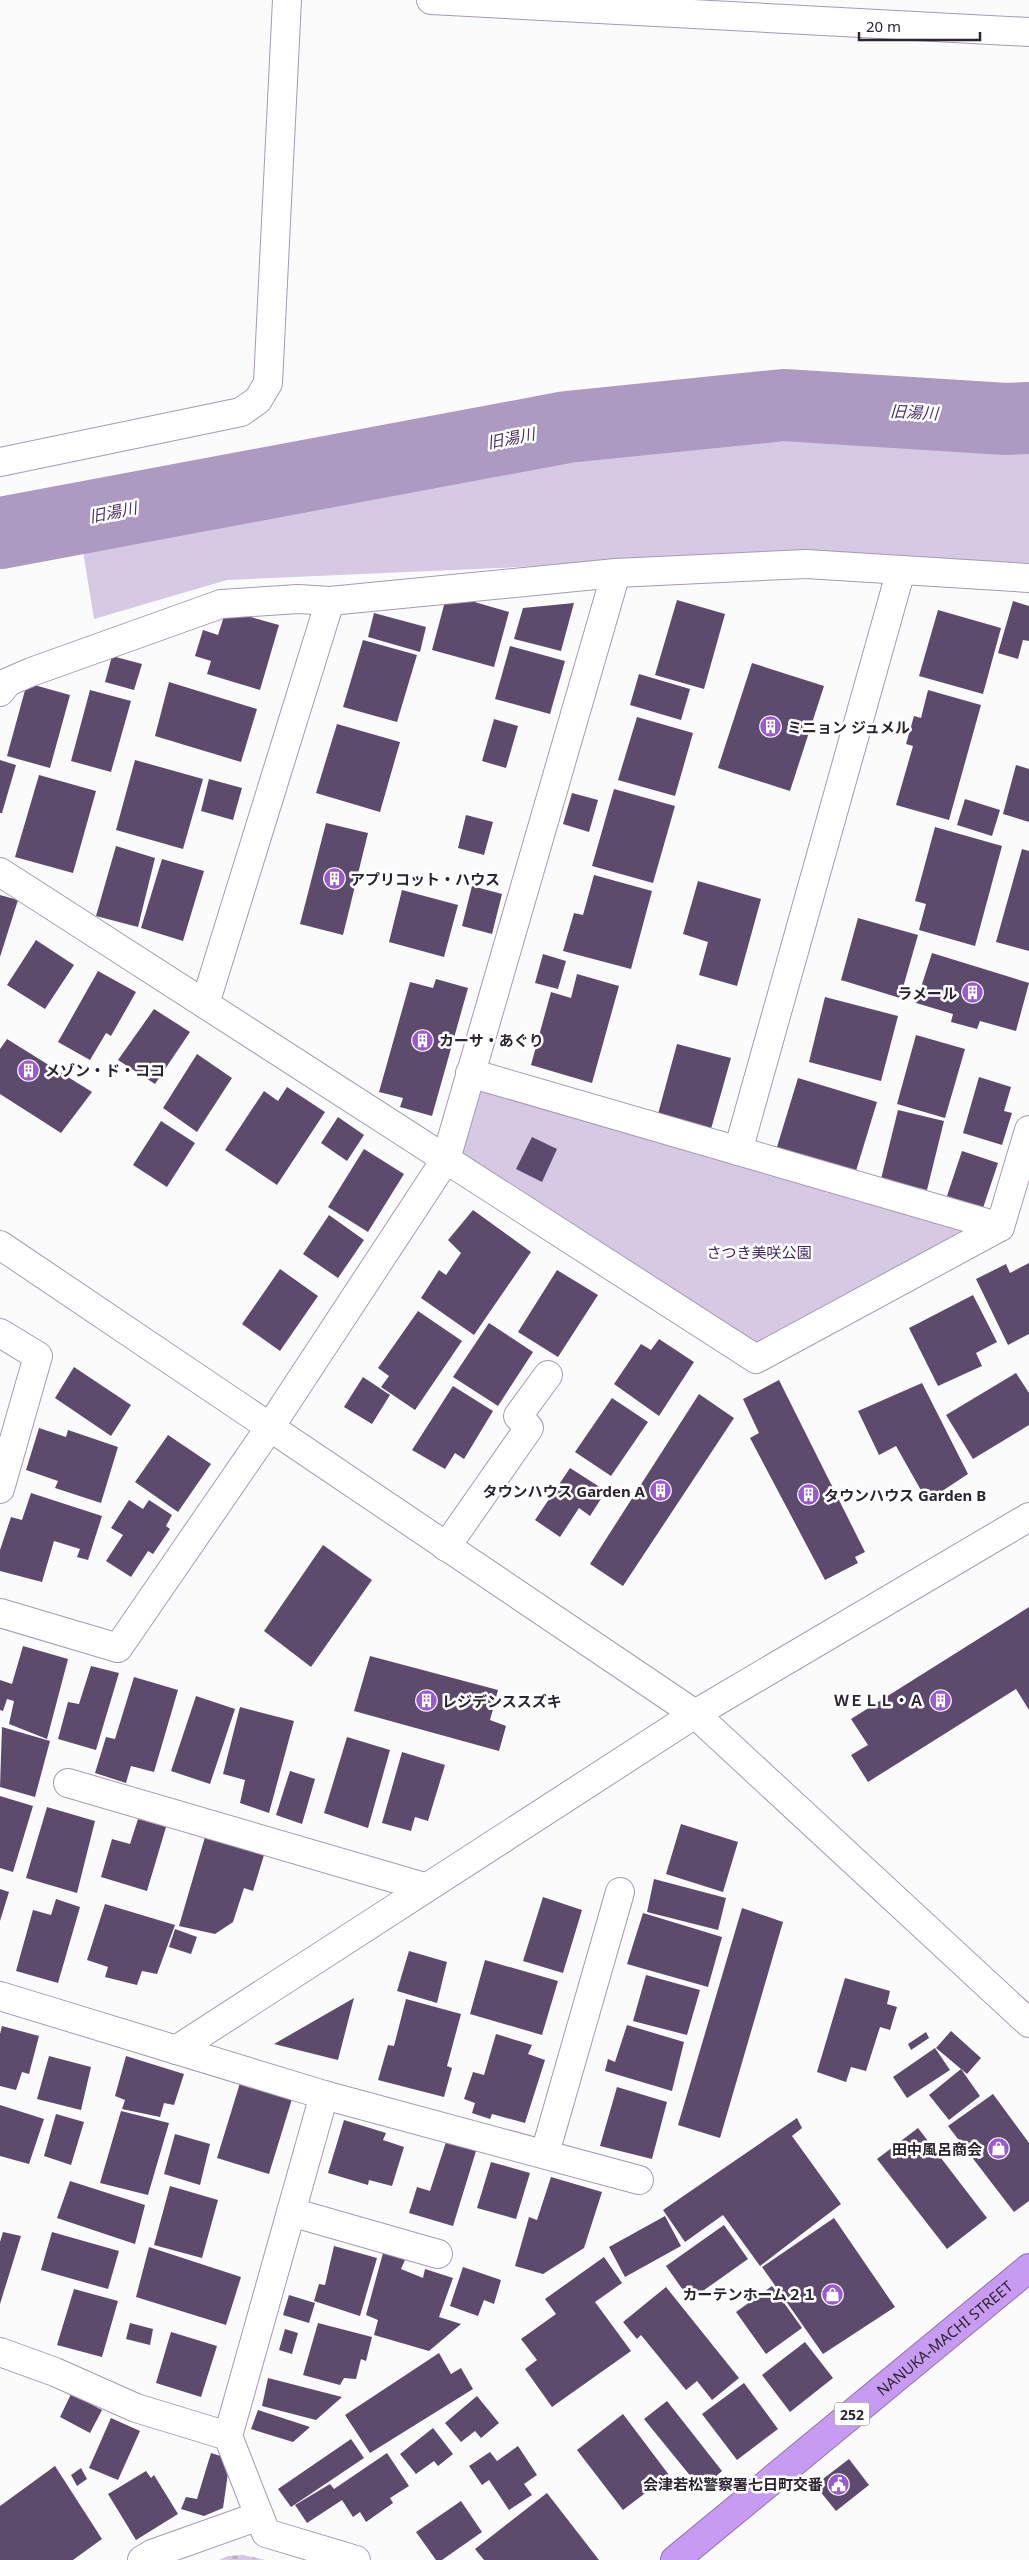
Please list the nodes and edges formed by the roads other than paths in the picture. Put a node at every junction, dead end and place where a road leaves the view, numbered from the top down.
1 (287, 0) edge
2 (431, 0) edge
3 (1029, 32) edge
4 (0, 462) edge
5 (901, 570) junction
6 (616, 573) junction
7 (1029, 578) edge
8 (330, 601) junction
9 (0, 692) edge
10 (0, 872) edge
11 (205, 1004) junction
12 (470, 1073) junction
13 (1029, 1130) edge
14 (738, 1151) junction
15 (446, 1159) junction
16 (1000, 1228) junction
17 (0, 1245) edge
18 (0, 1332) edge
19 (548, 1374) dead end
20 (270, 1427) junction
21 (0, 1489) edge
22 (1029, 1517) edge
23 (446, 1547) junction
24 (0, 1613) edge
25 (695, 1714) junction
26 (68, 1783) dead end
27 (424, 1887) junction
28 (620, 1892) dead end
29 (0, 1996) edge
30 (1029, 2024) edge
31 (176, 2050) junction
32 (324, 2095) junction
33 (545, 2153) junction
34 (639, 2180) dead end
35 (291, 2212) junction
36 (438, 2254) dead end
37 (1029, 2268) edge
38 (0, 2352) edge
39 (228, 2436) junction
40 (263, 2524) junction
41 (142, 2560) edge
42 (356, 2560) edge
43 (675, 2560) edge

1 - 4 street
2 - 3 street
5 - 6 street
5 - 7 street
5 - 14 street
6 - 8 street
6 - 12 street
8 - 9 street
8 - 11 street
10 - 11 street
11 - 15 street
12 - 14 street
12 - 15 street
13 - 16 street
14 - 16 street
15 - 16 street
15 - 20 street
17 - 20 street
18 - 21 street
19 - 23 street
20 - 23 street
20 - 24 street
22 - 25 street
23 - 25 street
25 - 27 street
25 - 30 street
26 - 27 street
27 - 31 street
28 - 33 street
29 - 31 street
31 - 32 street
32 - 33 street
32 - 35 street
33 - 34 street
35 - 36 street
35 - 39 street
37 - 43 highway, NANUKA-MACHI STREET / 252
38 - 39 street
39 - 40 street
40 - 41 street
40 - 42 street

